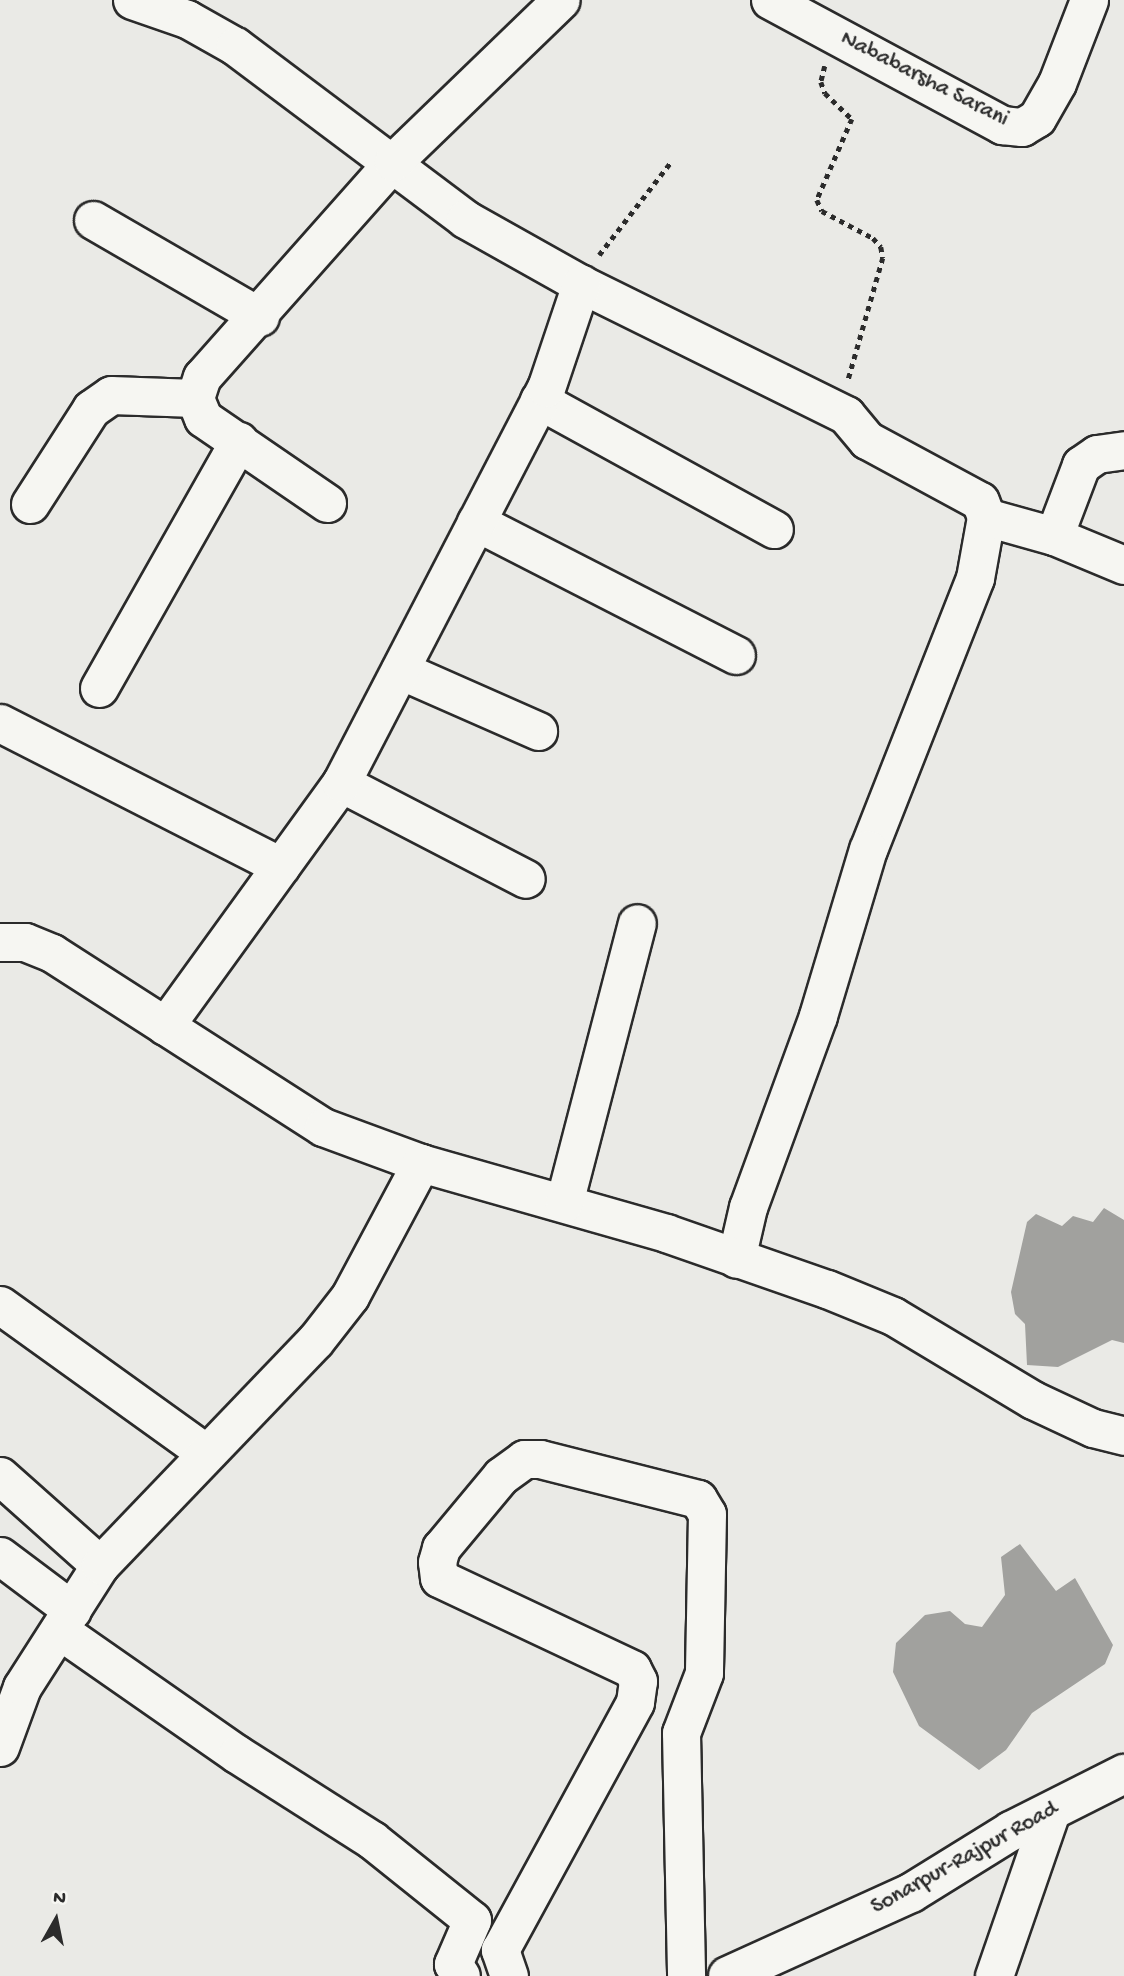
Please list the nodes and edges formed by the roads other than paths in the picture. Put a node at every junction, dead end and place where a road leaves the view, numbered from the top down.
1 (132, 0) edge
2 (561, 0) edge
3 (770, 0) edge
4 (1089, 0) edge
5 (393, 162) junction
6 (93, 220) dead end
7 (581, 284) junction
8 (260, 317) junction
9 (195, 398) junction
10 (540, 401) junction
11 (239, 441) junction
12 (1124, 450) edge
13 (327, 503) dead end
14 (30, 505) dead end
15 (986, 517) junction
16 (476, 522) junction
17 (775, 529) dead end
18 (1054, 536) junction
19 (1124, 565) edge
20 (736, 655) dead end
21 (400, 670) junction
22 (99, 688) dead end
23 (0, 723) edge
24 (538, 731) dead end
25 (341, 783) junction
26 (281, 866) junction
27 (526, 879) dead end
28 (637, 923) dead end
29 (0, 942) edge
30 (165, 1026) junction
31 (421, 1163) junction
32 (564, 1203) junction
33 (736, 1259) junction
34 (0, 1305) edge
35 (1124, 1436) edge
36 (206, 1453) junction
37 (0, 1476) edge
38 (0, 1556) edge
39 (100, 1565) junction
40 (65, 1620) junction
41 (0, 1747) edge
42 (1124, 1774) edge
43 (1051, 1811) junction
44 (461, 1976) edge
45 (509, 1976) edge
46 (686, 1976) edge
47 (728, 1976) edge
48 (994, 1976) edge

1 - 5 street
2 - 5 street
3 - 4 street, Nababarsha Sarani
5 - 7 street
5 - 8 street
6 - 8 street
7 - 10 street
7 - 15 street
8 - 9 street
9 - 11 street
9 - 14 street
10 - 16 street
10 - 17 street
11 - 13 street
11 - 22 street
12 - 18 street
15 - 18 street
15 - 33 street
16 - 20 street
16 - 21 street
18 - 19 street
21 - 24 street
21 - 25 street
23 - 26 street
25 - 26 street
25 - 27 street
26 - 30 street
28 - 32 street
29 - 30 street
30 - 31 street
31 - 32 street
31 - 36 street
32 - 33 street
33 - 35 street
34 - 36 street
36 - 39 street
37 - 39 street
38 - 40 street
39 - 40 street
40 - 41 street
40 - 44 street
42 - 43 main road, Sonarpur-Rajpur Road
43 - 47 main road, Sonarpur-Rajpur Road
43 - 48 street
45 - 46 street

